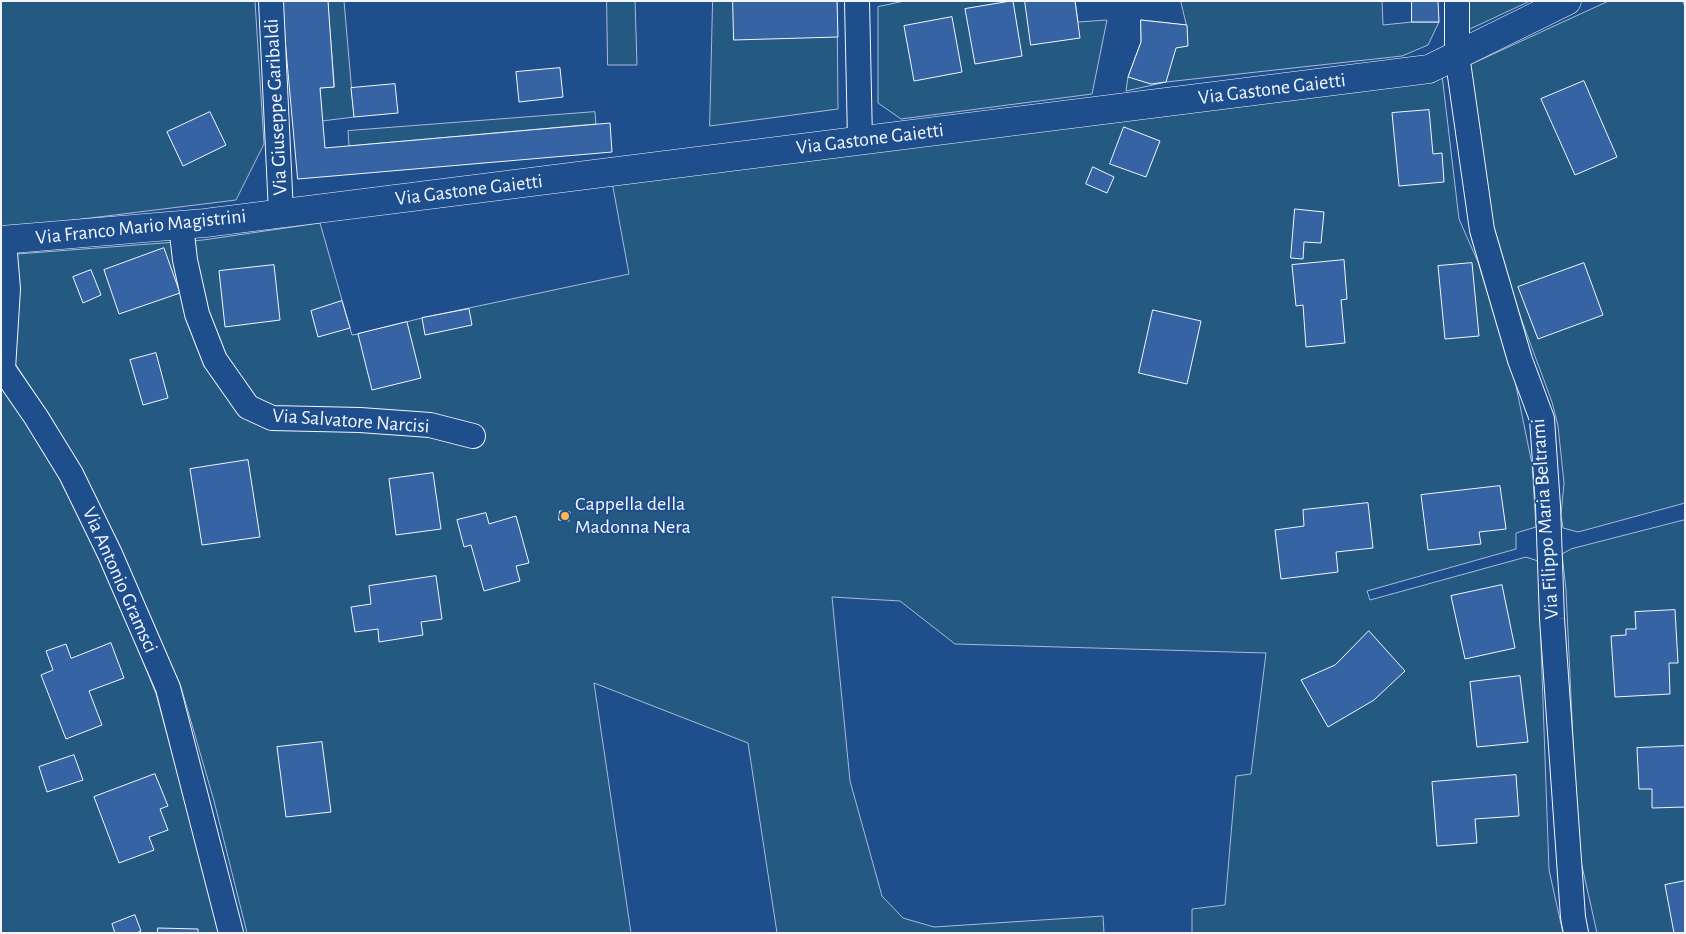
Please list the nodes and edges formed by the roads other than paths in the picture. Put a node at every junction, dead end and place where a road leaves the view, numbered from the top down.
1 (270, 1) edge
2 (858, 1) edge
3 (1457, 1) edge
4 (1567, 1) edge
5 (1457, 55) junction
6 (860, 140) junction
7 (281, 213) junction
8 (181, 225) junction
9 (3, 240) edge
10 (2, 370) edge
11 (473, 436) dead end
12 (231, 933) edge
13 (1576, 933) edge

1 - 7 street, Via Giuseppe Garibaldi
2 - 6 street
3 - 5 street, Via Filippo Maria Beltrami
4 - 5 main road, Via Gastone Gaietti
5 - 6 main road, Via Gastone Gaietti
5 - 13 street, Via Filippo Maria Beltrami
6 - 7 main road, Via Gastone Gaietti
7 - 8 main road, Via Franco Mario Magistrini
8 - 9 main road, Via Franco Mario Magistrini
8 - 11 street, Via Salvatore Narcisi
9 - 10 street, Via Antonio Gramsci
10 - 12 street, Via Antonio Gramsci

